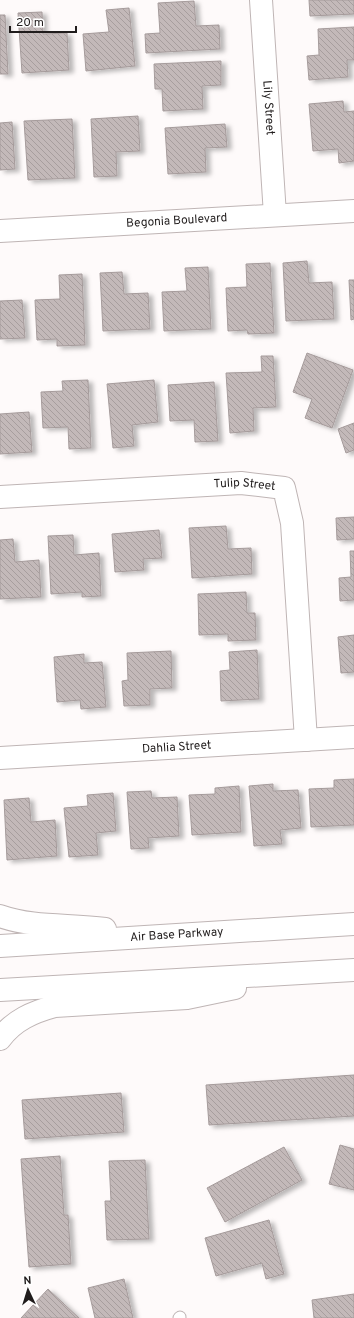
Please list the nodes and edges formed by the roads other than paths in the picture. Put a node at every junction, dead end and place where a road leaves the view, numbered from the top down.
1 (261, 0) edge
2 (354, 211) edge
3 (275, 215) junction
4 (0, 232) edge
5 (0, 497) edge
6 (354, 737) edge
7 (306, 740) junction
8 (0, 758) edge
9 (0, 916) edge
10 (354, 924) edge
11 (152, 936) junction
12 (0, 946) edge
13 (354, 970) edge
14 (304, 973) junction
15 (0, 990) edge
16 (0, 1038) edge

1 - 3 street, Lily Street
2 - 3 street, Begonia Boulevard
3 - 4 street, Begonia Boulevard
5 - 7 street, Tulip Street
6 - 7 street, Dahlia Street
7 - 8 street, Dahlia Street
9 - 11 street
10 - 11 street, Air Base Parkway
11 - 12 street, Air Base Parkway
13 - 14 street
14 - 15 street
14 - 16 street

